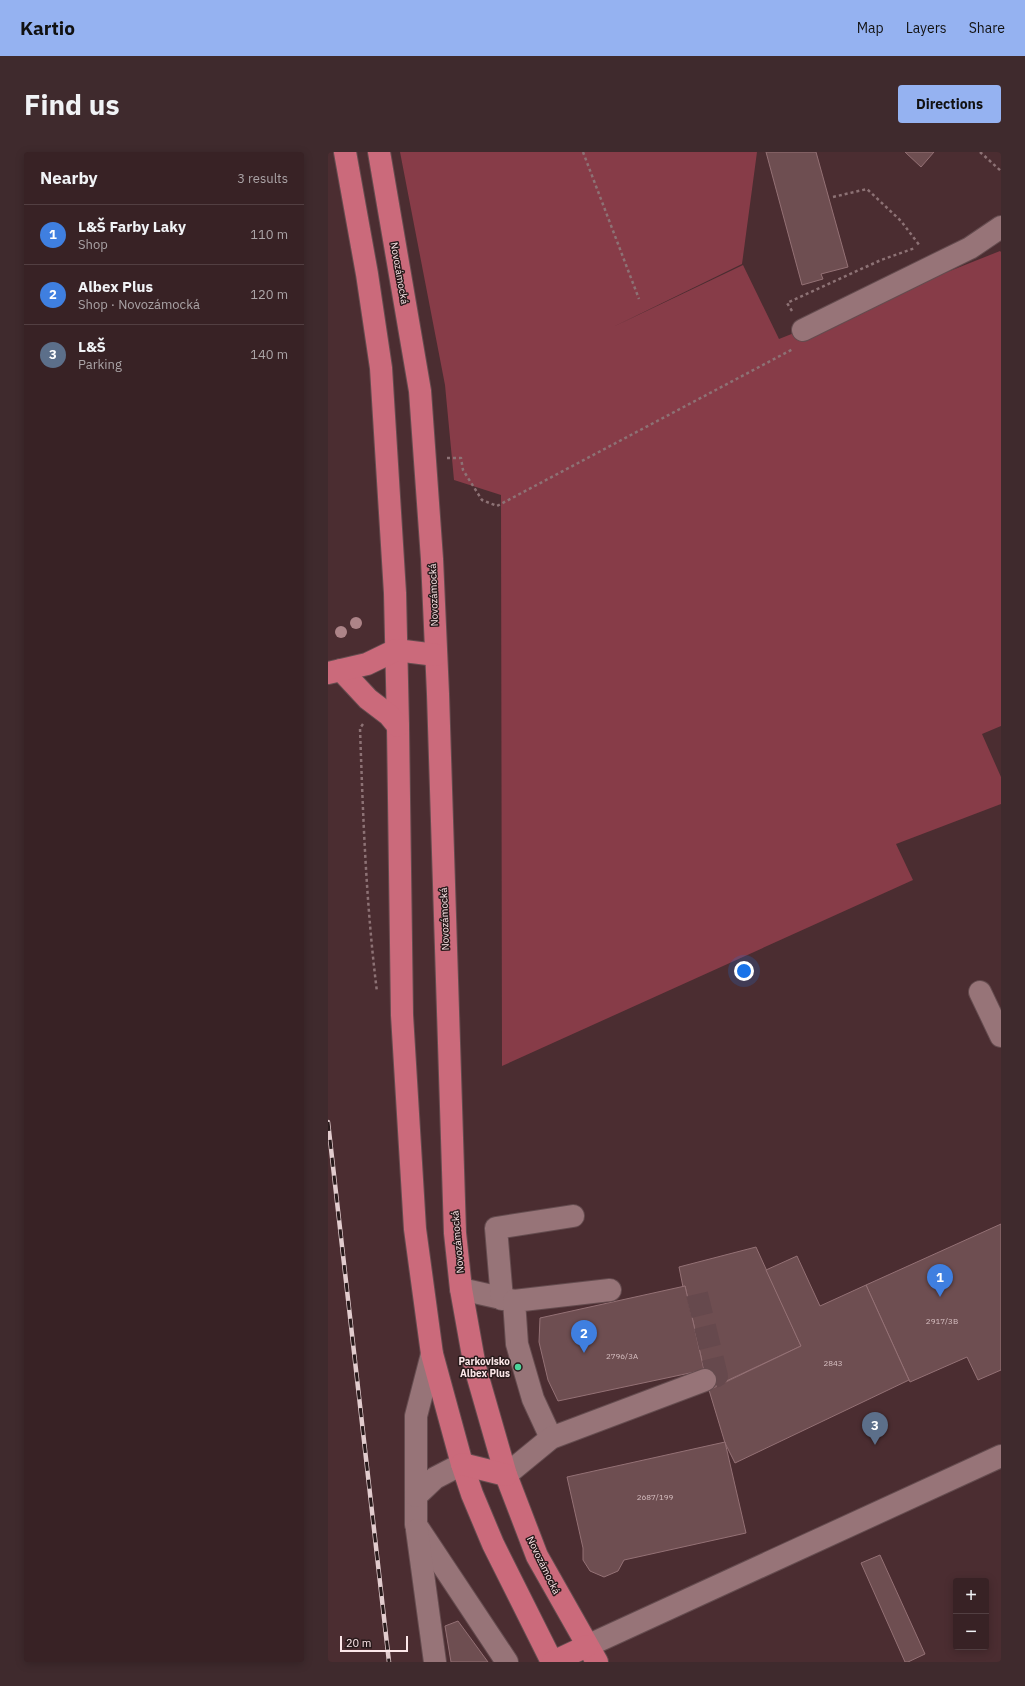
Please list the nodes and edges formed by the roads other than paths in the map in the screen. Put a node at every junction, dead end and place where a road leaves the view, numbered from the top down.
1 (345, 152) edge
2 (380, 152) edge
3 (1001, 227) edge
4 (803, 330) road end
5 (396, 650) junction
6 (436, 655) junction
7 (334, 672) edge
8 (398, 726) junction
9 (980, 992) dead end
10 (1001, 1036) edge
11 (573, 1216) dead end
12 (461, 1289) junction
13 (610, 1290) dead end
14 (508, 1300) junction
15 (432, 1354) junction
16 (705, 1380) tunnel mouth
17 (551, 1438) junction
18 (1001, 1456) edge
19 (462, 1464) junction
20 (506, 1475) junction
21 (416, 1496) junction
22 (416, 1525) junction
23 (592, 1654) edge
24 (435, 1662) edge
25 (507, 1662) edge
26 (553, 1662) edge

1 - 5 main road
2 - 6 main road, Novozámocká
3 - 4 street
5 - 6 main road
5 - 7 main road
5 - 8 main road
6 - 12 main road, Novozámocká
7 - 8 main road
8 - 15 main road
9 - 10 street
11 - 14 street
12 - 14 street
12 - 20 main road, Novozámocká
13 - 14 street
14 - 17 street
15 - 19 main road
15 - 21 street
16 - 17 street
17 - 20 street
18 - 23 street
19 - 20 main road
19 - 21 street
19 - 26 main road
20 - 23 main road, Novozámocká
21 - 22 street
22 - 24 street
22 - 25 street
23 - 26 main road

